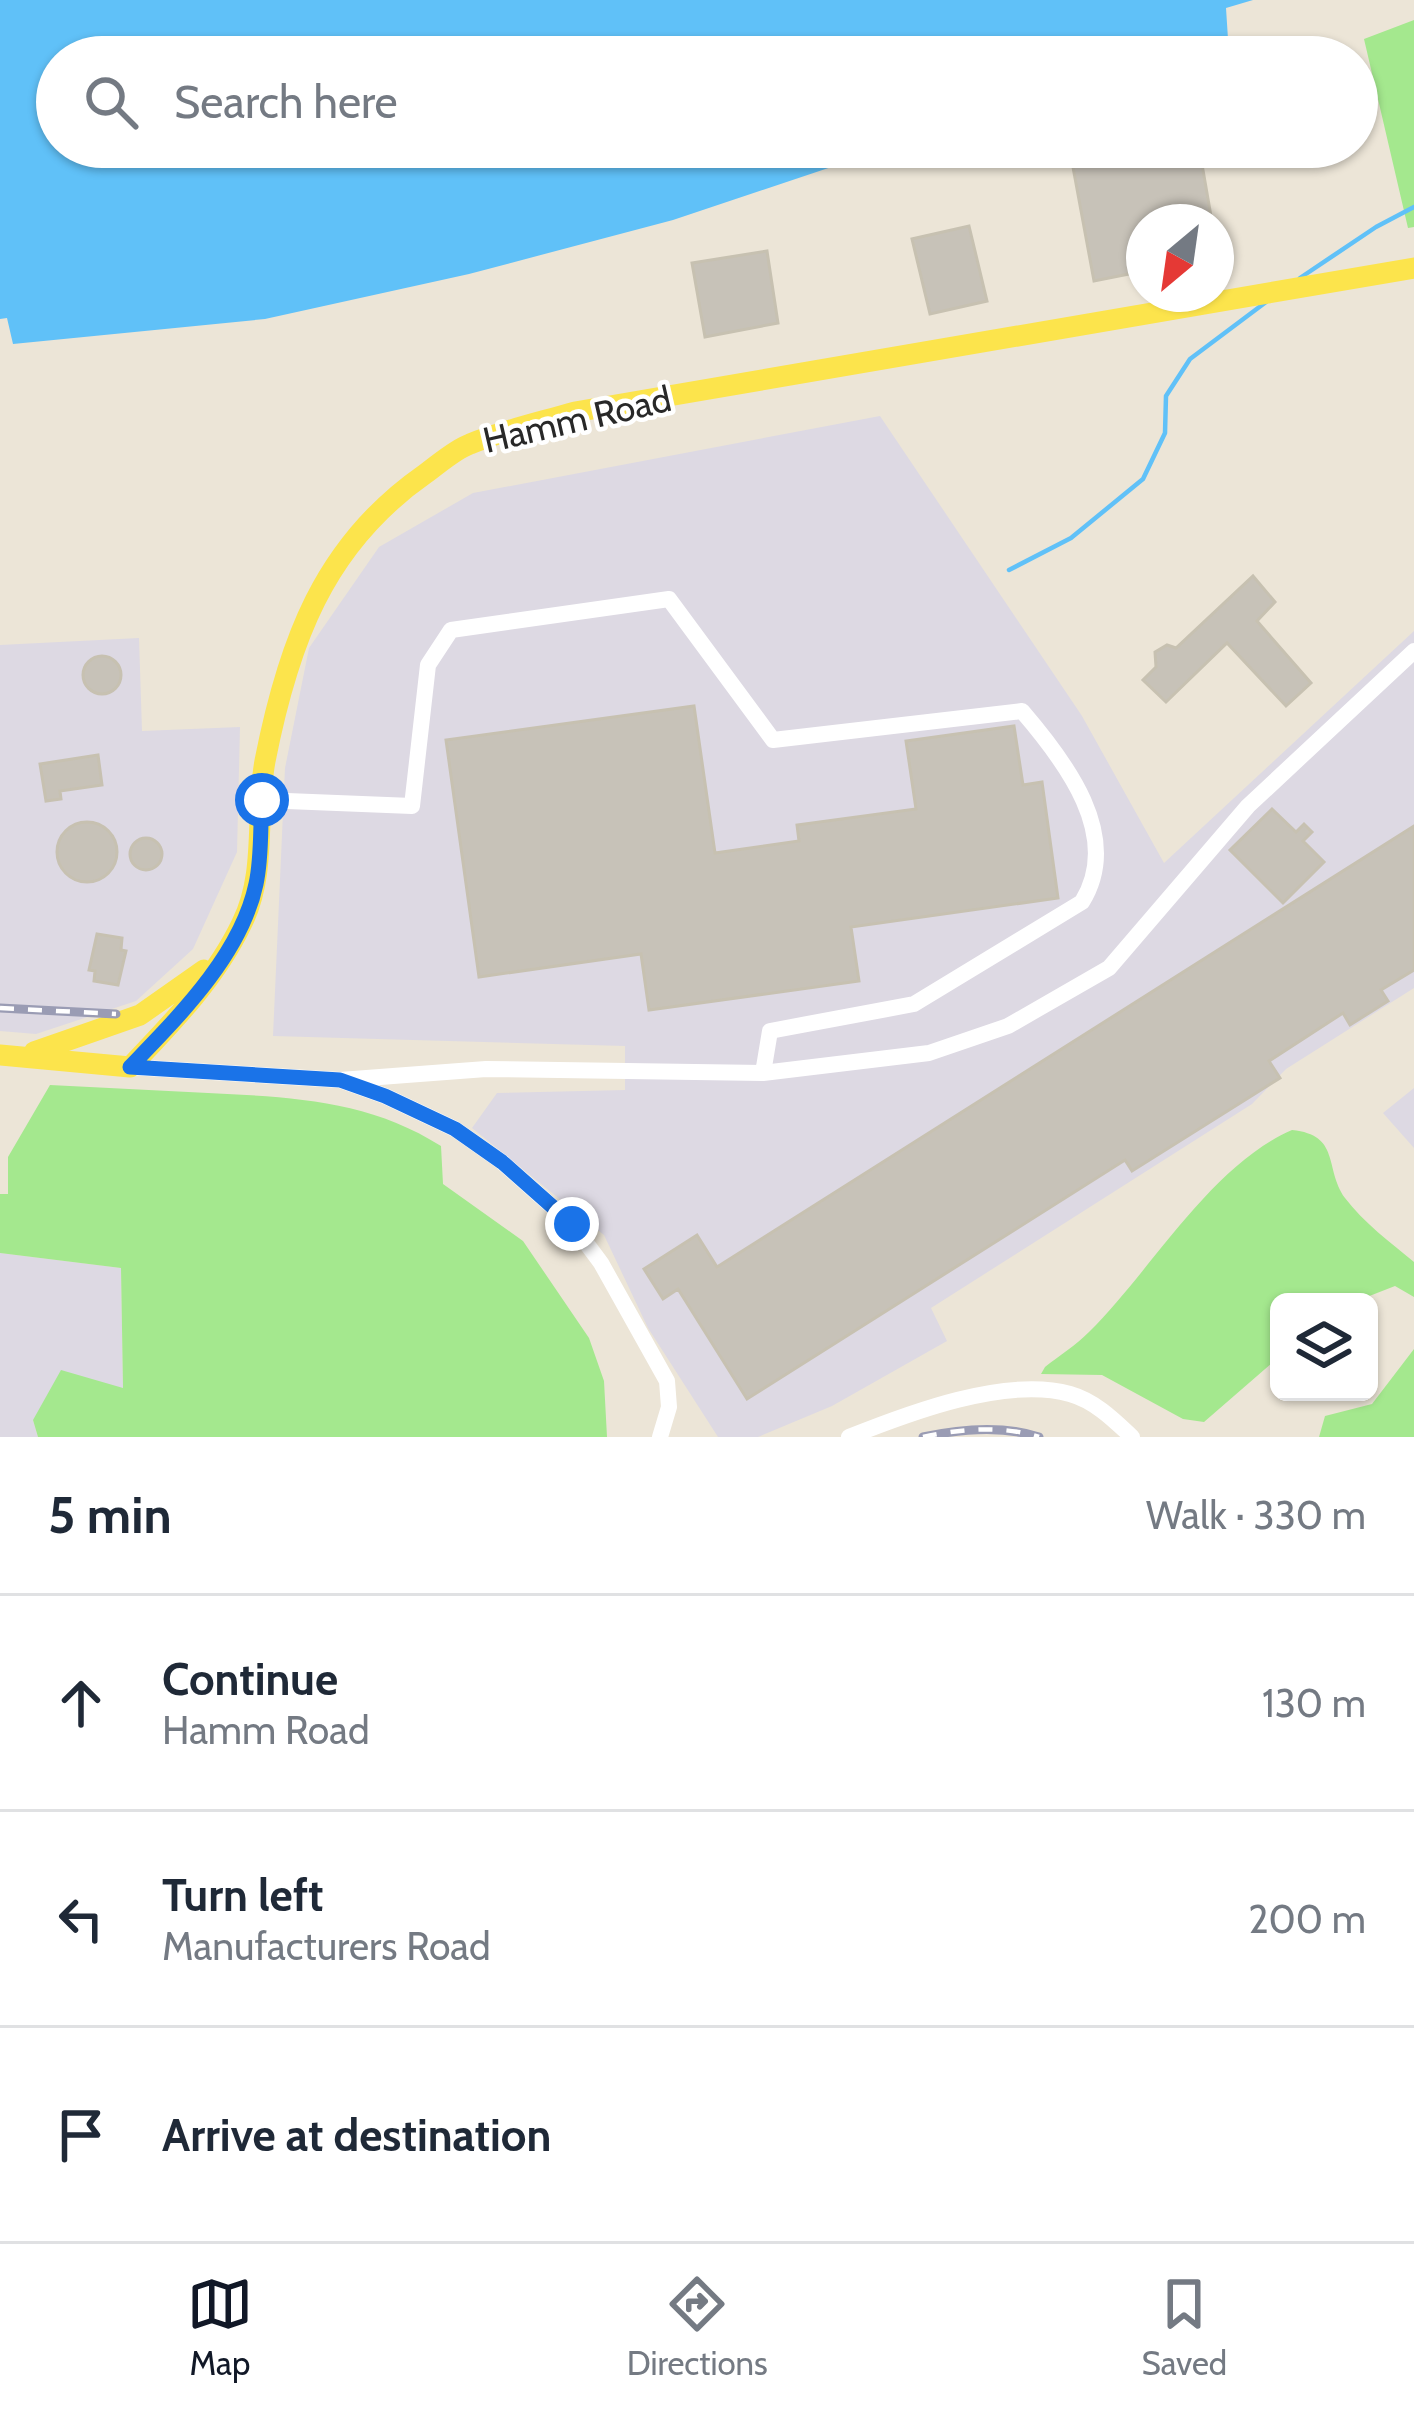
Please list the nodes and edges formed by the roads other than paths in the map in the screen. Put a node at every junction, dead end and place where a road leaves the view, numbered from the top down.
1 (1414, 268) edge
2 (1414, 651) edge
3 (262, 800) junction
4 (223, 955) junction
5 (11, 1056) edge
6 (130, 1067) junction
7 (763, 1073) junction
8 (340, 1080) junction
9 (660, 1437) edge
10 (849, 1437) edge
11 (1132, 1437) edge

1 - 3 main road, Hamm Road
2 - 7 street
3 - 4 main road, Hamm Road
3 - 7 street
4 - 5 main road
4 - 6 main road, Hamm Road
5 - 6 main road
6 - 8 street
7 - 8 street
8 - 9 street
10 - 11 street

